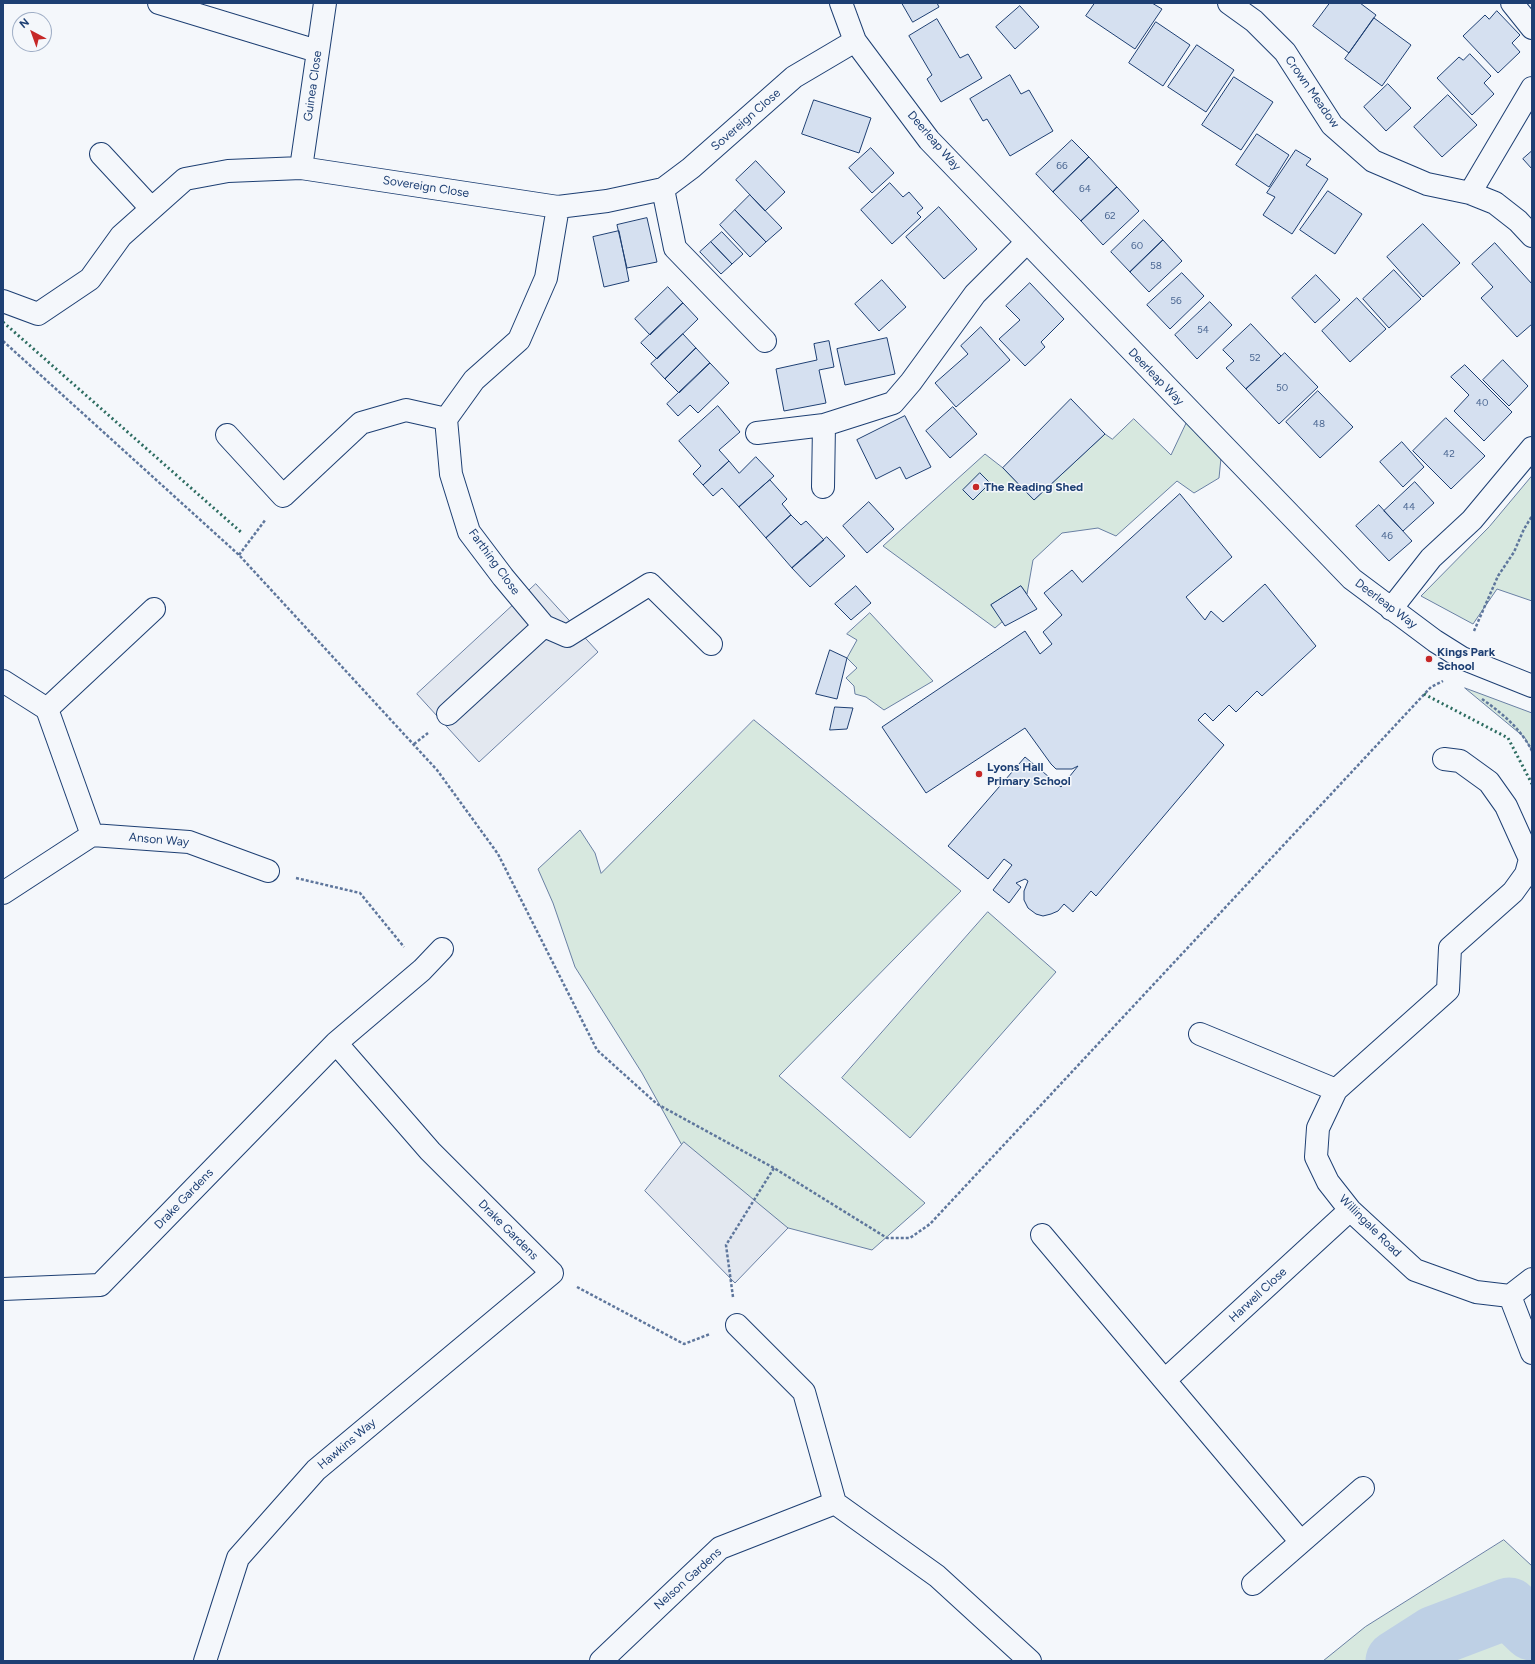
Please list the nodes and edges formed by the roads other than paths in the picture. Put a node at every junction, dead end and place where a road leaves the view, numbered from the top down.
1 (158, 3) edge
2 (325, 3) edge
3 (841, 3) edge
4 (1228, 3) edge
5 (1512, 3) edge
6 (1532, 28) edge
7 (855, 42) junction
8 (317, 51) junction
9 (1532, 88) edge
10 (101, 154) dead end
11 (301, 168) junction
12 (663, 189) junction
13 (1470, 193) junction
14 (558, 207) junction
15 (151, 208) junction
16 (1532, 236) edge
17 (1027, 242) junction
18 (3, 301) edge
19 (765, 341) dead end
20 (446, 419) junction
21 (824, 425) junction
22 (758, 433) dead end
23 (227, 435) dead end
24 (1532, 448) edge
25 (823, 487) dead end
26 (1391, 609) junction
27 (154, 610) dead end
28 (544, 626) junction
29 (711, 644) dead end
30 (3, 681) edge
31 (1532, 686) edge
32 (47, 709) junction
33 (448, 714) dead end
34 (1444, 759) dead end
35 (92, 835) junction
36 (268, 871) road end
37 (3, 892) edge
38 (442, 949) dead end
39 (1200, 1034) dead end
40 (336, 1043) junction
41 (1336, 1090) junction
42 (1350, 1210) junction
43 (1042, 1235) dead end
44 (552, 1273) joint
45 (1532, 1279) edge
46 (3, 1289) edge
47 (1510, 1296) junction
48 (737, 1325) road end
49 (1532, 1354) edge
50 (1165, 1380) junction
51 (1364, 1488) dead end
52 (835, 1503) junction
53 (1301, 1542) junction
54 (1253, 1584) dead end
55 (206, 1661) edge
56 (601, 1661) edge
57 (1030, 1661) edge

1 - 8 street
2 - 8 street, Guinea Close
3 - 7 street, Deerleap Way
4 - 13 street, Crown Meadow
5 - 6 street
7 - 12 street, Sovereign Close
7 - 17 street, Deerleap Way
8 - 11 street, Guinea Close
9 - 13 street
10 - 15 street
11 - 14 street, Sovereign Close
11 - 15 street, Sovereign Close
12 - 14 street, Sovereign Close
12 - 19 street
13 - 16 street, Crown Meadow
14 - 20 street
15 - 18 street, Sovereign Close
17 - 21 street
17 - 26 street, Deerleap Way
20 - 23 street
20 - 28 street, Farthing Close
21 - 22 street
21 - 25 street
24 - 26 street
26 - 31 street, Deerleap Way
27 - 32 street
28 - 29 street
28 - 33 street
30 - 32 street
32 - 35 street
34 - 41 street, Willingale Road
35 - 36 street, Anson Way
35 - 37 street
38 - 40 street, Drake Gardens
39 - 41 street
40 - 44 street, Drake Gardens
40 - 46 street, Drake Gardens
41 - 42 street, Willingale Road
42 - 47 street, Willingale Road
42 - 50 street, Harwell Close
43 - 50 street
44 - 55 street, Hawkins Way
45 - 47 street
47 - 49 street
48 - 52 street
50 - 53 street
51 - 53 street
52 - 56 street, Nelson Gardens
52 - 57 street
53 - 54 street

